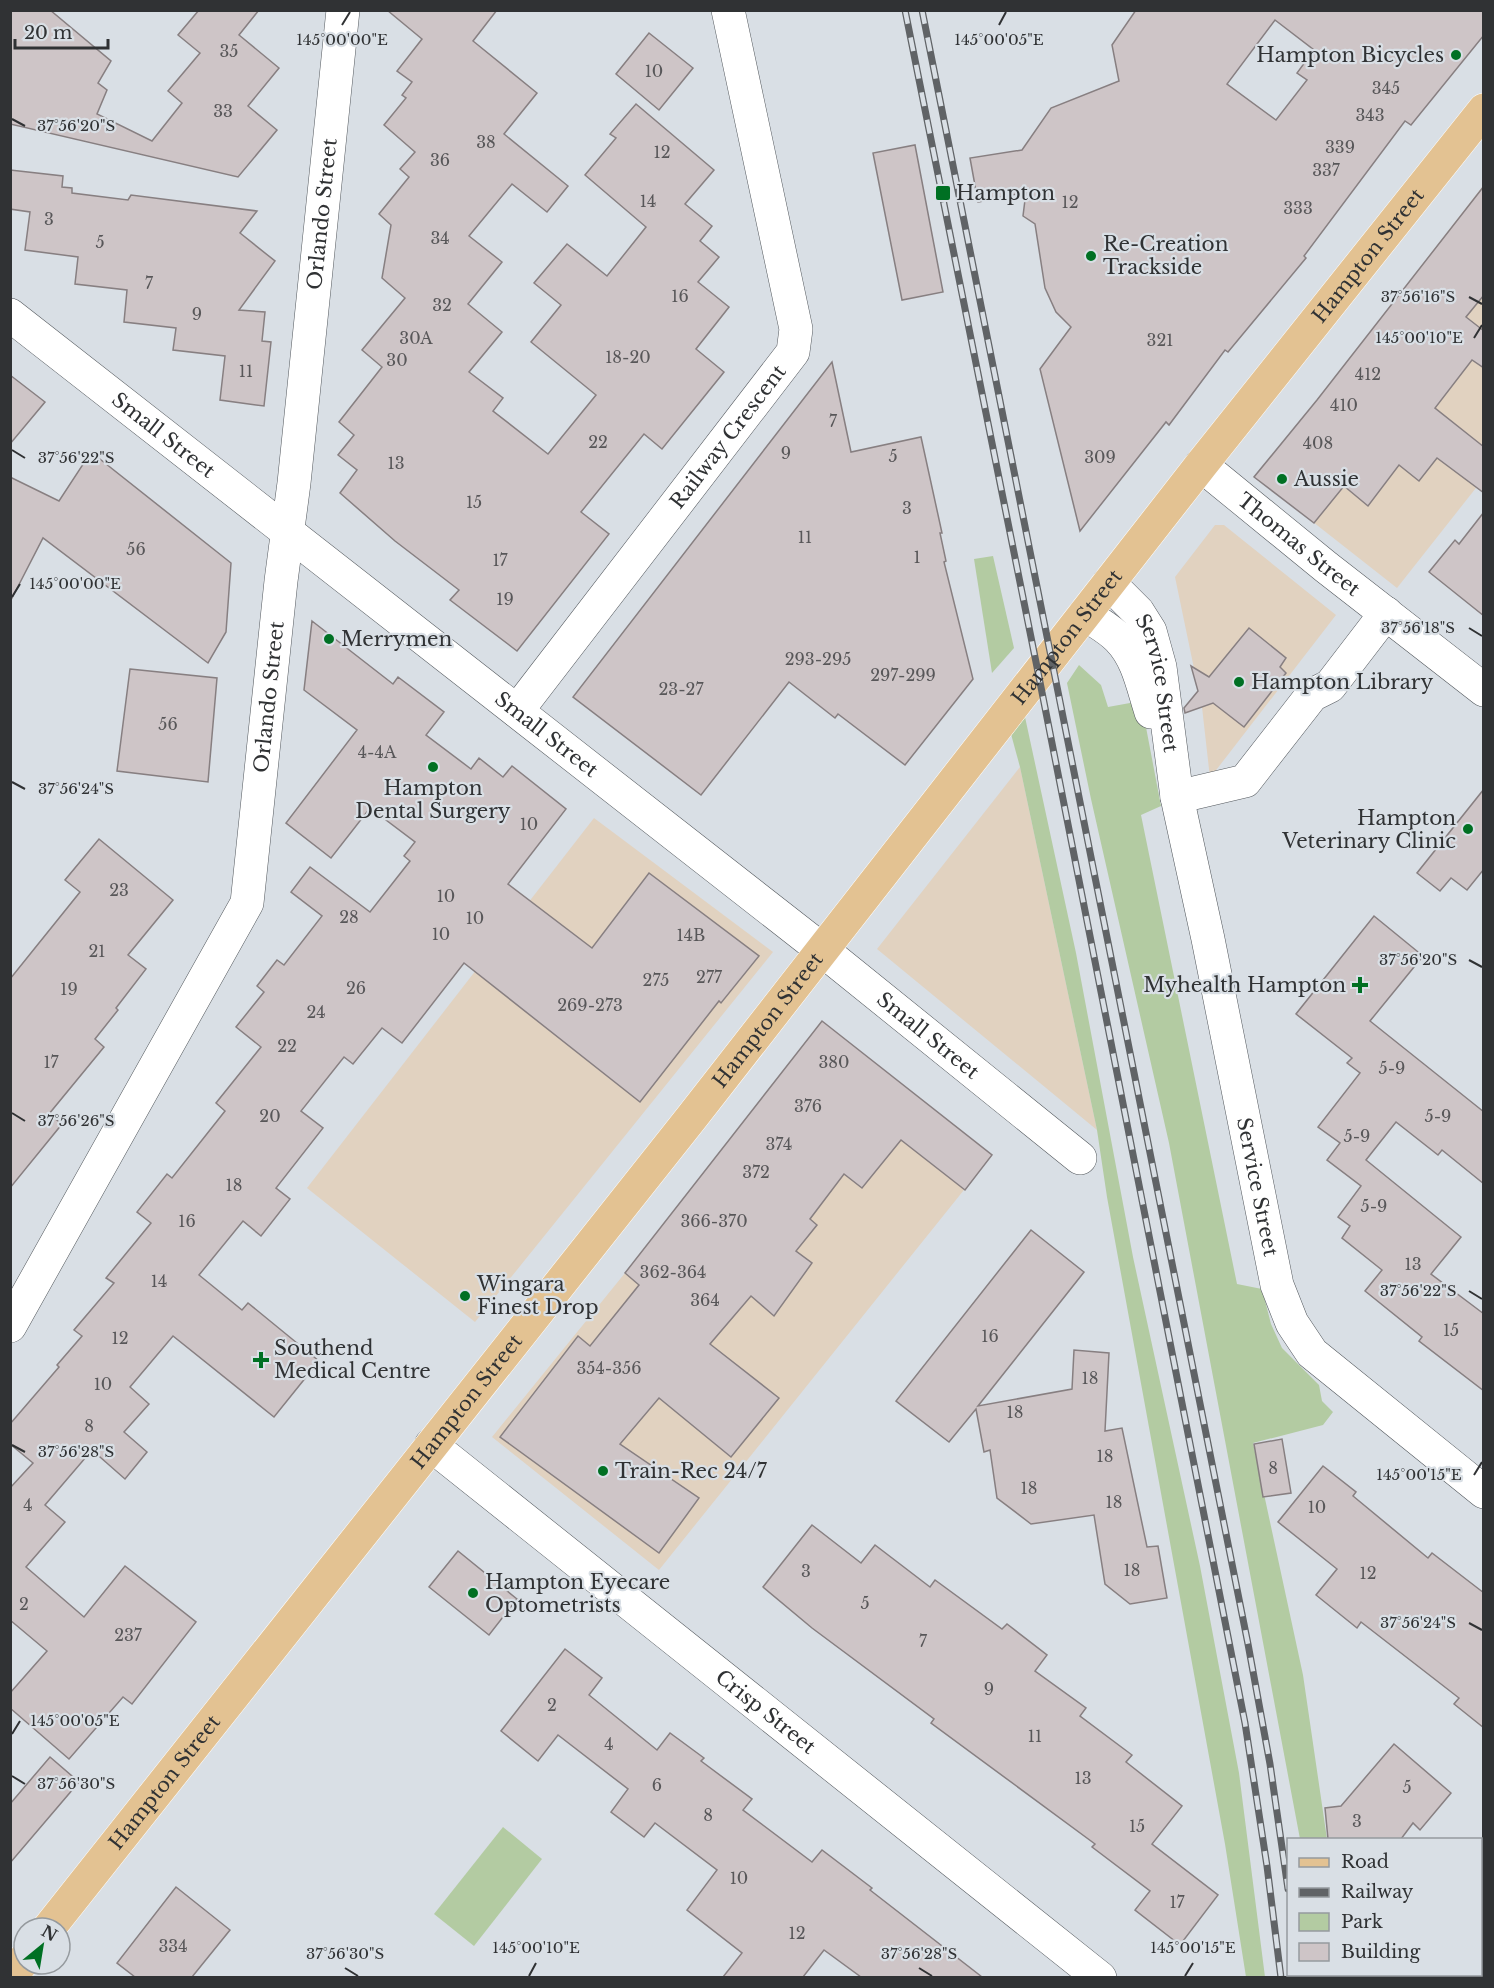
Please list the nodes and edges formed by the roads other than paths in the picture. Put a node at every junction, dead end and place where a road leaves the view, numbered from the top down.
1 (343, 10) edge
2 (728, 10) edge
3 (1484, 110) edge
4 (10, 315) edge
5 (1202, 465) junction
6 (287, 531) junction
7 (1109, 583) junction
8 (1386, 613) junction
9 (1085, 614) junction
10 (1484, 690) edge
11 (518, 711) junction
12 (1178, 797) junction
13 (821, 949) junction
14 (1080, 1158) dead end
15 (10, 1326) edge
16 (431, 1444) junction
17 (1484, 1492) edge
18 (58, 1916) edge
19 (1100, 1977) edge

1 - 6 street, Orlando Street
2 - 11 street, Railway Crescent
3 - 5 main road, Hampton Street
4 - 6 street, Small Street
5 - 7 main road, Hampton Street
5 - 8 street, Thomas Street
6 - 11 street, Small Street
6 - 15 street, Orlando Street
7 - 9 main road, Hampton Street
7 - 12 street, Service Street
8 - 10 street, Thomas Street
8 - 12 street
9 - 12 street, Service Street
9 - 13 main road, Hampton Street
11 - 13 street, Small Street
12 - 17 street, Service Street
13 - 14 street, Small Street
13 - 16 main road, Hampton Street
16 - 18 main road, Hampton Street
16 - 19 street, Crisp Street

